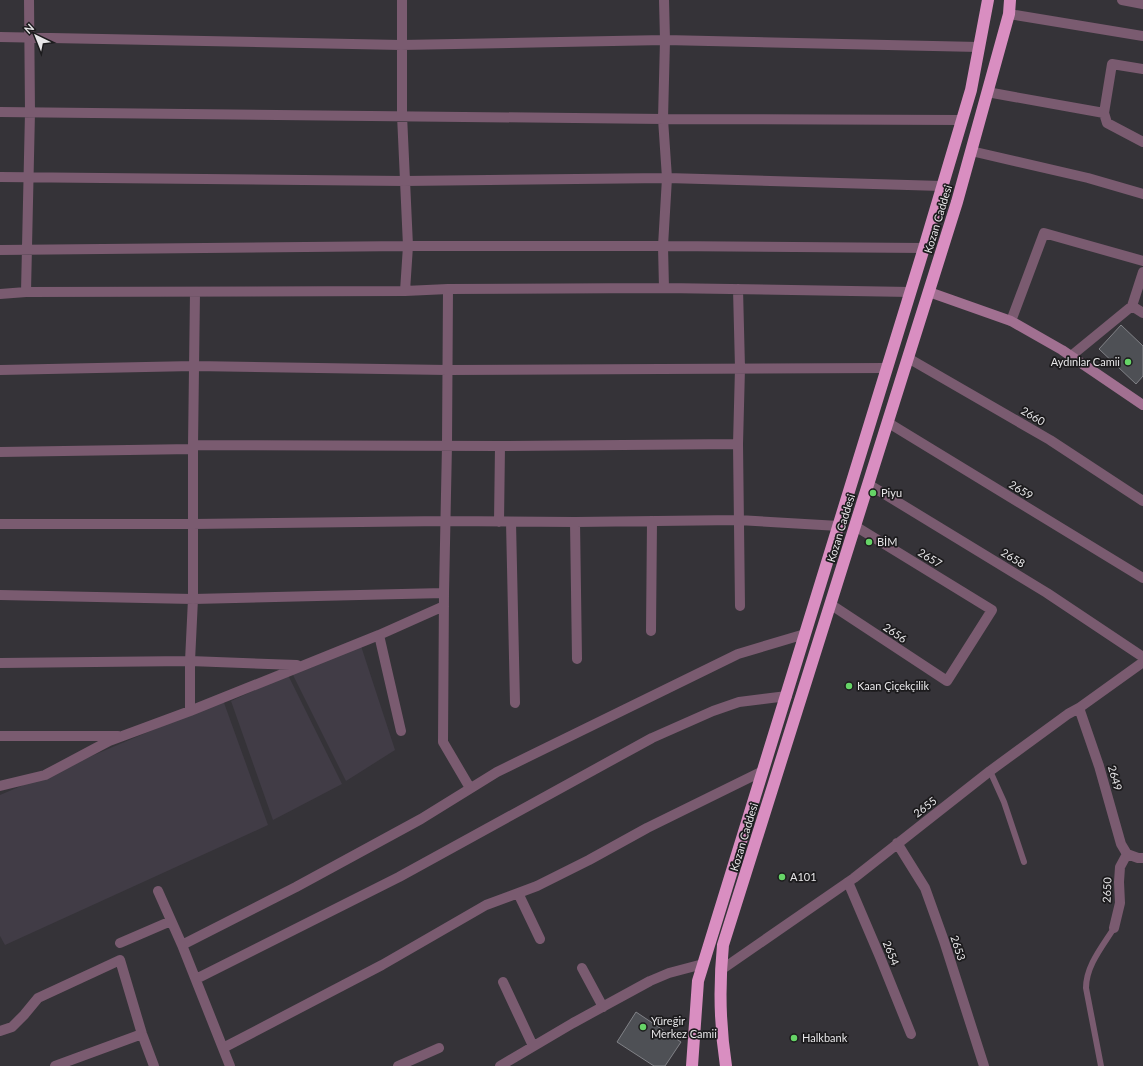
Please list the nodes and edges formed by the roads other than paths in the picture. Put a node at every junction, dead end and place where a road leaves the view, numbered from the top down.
1 (29, 0) edge
2 (402, 0) edge
3 (664, 0) edge
4 (988, 0) edge
5 (1010, 0) edge
6 (1122, 0) edge
7 (1143, 4) edge
8 (1009, 14) junction
9 (1143, 36) edge
10 (0, 37) edge
11 (29, 37) junction
12 (665, 40) junction
13 (401, 45) junction
14 (979, 47) junction
15 (1143, 69) edge
16 (987, 92) junction
17 (0, 112) edge
18 (30, 112) junction
19 (1104, 113) junction
20 (402, 115) junction
21 (663, 119) junction
22 (962, 120) junction
23 (1143, 142) edge
24 (971, 151) junction
25 (0, 177) edge
26 (28, 177) junction
27 (668, 178) junction
28 (404, 181) junction
29 (942, 186) junction
30 (1143, 194) edge
31 (408, 246) junction
32 (663, 246) junction
33 (924, 248) junction
34 (0, 250) edge
35 (26, 250) junction
36 (1143, 261) edge
37 (1143, 272) edge
38 (664, 288) junction
39 (448, 289) junction
40 (738, 289) junction
41 (405, 291) junction
42 (26, 292) junction
43 (195, 292) junction
44 (911, 292) junction
45 (929, 292) junction
46 (0, 294) edge
47 (1132, 306) junction
48 (1143, 313) edge
49 (1011, 321) junction
50 (1071, 356) junction
51 (908, 358) junction
52 (194, 366) junction
53 (740, 368) junction
54 (887, 368) junction
55 (0, 370) edge
56 (447, 370) junction
57 (1143, 406) edge
58 (887, 422) junction
59 (738, 444) junction
60 (447, 445) junction
61 (500, 446) junction
62 (193, 447) junction
63 (0, 452) edge
64 (868, 484) junction
65 (1143, 501) edge
66 (738, 520) junction
67 (446, 521) junction
68 (652, 521) junction
69 (499, 522) junction
70 (511, 522) junction
71 (575, 522) junction
72 (0, 524) edge
73 (192, 524) junction
74 (839, 526) junction
75 (855, 526) junction
76 (1143, 578) edge
77 (444, 593) junction
78 (0, 595) edge
79 (193, 599) junction
80 (830, 604) junction
81 (444, 606) junction
82 (740, 606) dead end
83 (651, 631) dead end
84 (805, 634) junction
85 (378, 635) junction
86 (1143, 657) edge
87 (577, 659) dead end
88 (190, 661) junction
89 (1143, 662) edge
90 (0, 664) edge
91 (301, 666) junction
92 (947, 682) joint
93 (787, 696) junction
94 (515, 703) dead end
95 (1079, 708) junction
96 (190, 711) junction
97 (401, 731) dead end
98 (0, 736) edge
99 (124, 736) junction
100 (763, 771) junction
101 (990, 771) junction
102 (0, 786) edge
103 (470, 788) junction
104 (897, 843) junction
105 (1127, 854) junction
106 (1143, 858) edge
107 (1024, 862) dead end
108 (848, 882) junction
109 (158, 892) dead end
110 (518, 893) junction
111 (171, 921) junction
112 (1114, 928) joint
113 (540, 939) dead end
114 (120, 943) dead end
115 (182, 944) junction
116 (703, 964) junction
117 (582, 968) dead end
118 (721, 970) junction
119 (196, 979) junction
120 (503, 982) dead end
121 (603, 1007) junction
122 (0, 1031) edge
123 (142, 1034) junction
124 (911, 1034) dead end
125 (533, 1046) junction
126 (223, 1048) junction
127 (439, 1048) dead end
128 (55, 1066) edge
129 (154, 1066) edge
130 (230, 1066) edge
131 (398, 1066) edge
132 (500, 1066) edge
133 (692, 1066) edge
134 (726, 1066) edge
135 (984, 1066) edge
136 (1101, 1066) edge

1 - 11 street
2 - 13 street
3 - 12 street
4 - 14 highway, Kozan Caddesi
5 - 8 highway, Kozan Caddesi
6 - 7 street
8 - 9 street
8 - 16 highway, Kozan Caddesi
10 - 11 street
11 - 13 street
11 - 18 street
12 - 13 street
12 - 14 street
12 - 21 street
13 - 20 street
14 - 22 highway, Kozan Caddesi
15 - 19 street
16 - 19 street
16 - 24 highway, Kozan Caddesi
17 - 18 street
18 - 20 street
18 - 26 street
19 - 23 street
20 - 21 street
20 - 28 street
21 - 22 street
21 - 27 street
22 - 29 highway, Kozan Caddesi
24 - 30 street
24 - 45 highway, Kozan Caddesi
25 - 26 street
26 - 28 street
26 - 35 street
27 - 28 street
27 - 29 street
27 - 32 street
28 - 31 street
29 - 33 highway, Kozan Caddesi
31 - 32 street
31 - 35 street
31 - 41 street
32 - 33 street
32 - 38 street
33 - 44 highway, Kozan Caddesi
34 - 35 street
35 - 42 street
36 - 49 street
37 - 47 street
38 - 39 street
38 - 40 street
39 - 41 street
39 - 56 street
40 - 44 street
40 - 53 street
41 - 43 street
42 - 43 street
42 - 46 street
43 - 52 street
44 - 54 highway, Kozan Caddesi
45 - 49 main road
45 - 51 highway, Kozan Caddesi
47 - 48 street
47 - 50 street
49 - 50 main road
50 - 57 main road
51 - 58 highway, Kozan Caddesi
51 - 65 street, 2660
52 - 55 street
52 - 56 street
52 - 62 street
53 - 54 street
53 - 56 street
53 - 59 street
54 - 74 highway, Kozan Caddesi
56 - 60 street
58 - 64 highway, Kozan Caddesi
58 - 76 street, 2659
59 - 61 street
59 - 66 street
60 - 61 street
60 - 62 street
60 - 67 street
61 - 69 street
62 - 63 street
62 - 73 street
64 - 75 highway, Kozan Caddesi
64 - 86 street, 2658
66 - 68 street
66 - 74 street
66 - 82 street
67 - 69 street
67 - 73 street
67 - 77 street
68 - 71 street
68 - 83 street
69 - 70 street
70 - 71 street
70 - 94 street
71 - 87 street
72 - 73 street
73 - 79 street
74 - 84 highway, Kozan Caddesi
75 - 80 highway, Kozan Caddesi
75 - 92 street, 2657
77 - 79 street
77 - 81 street
78 - 79 street
79 - 88 street
80 - 92 street, 2656
80 - 118 highway, Kozan Caddesi
81 - 85 street
81 - 103 street
84 - 93 highway, Kozan Caddesi
84 - 103 street
85 - 91 street
85 - 97 street
88 - 90 street
88 - 91 street
88 - 96 street
89 - 95 street, 2655
91 - 96 street
93 - 100 highway, Kozan Caddesi
93 - 119 street
95 - 101 street, 2655
95 - 105 street, 2649
96 - 99 street
98 - 99 street
99 - 102 street
100 - 110 street
100 - 116 highway, Kozan Caddesi
101 - 104 street, 2655
101 - 107 lane
103 - 115 street
104 - 108 street, 2655
104 - 135 street, 2653
105 - 106 street
105 - 112 street, 2650
108 - 118 street, 2655
108 - 124 street, 2654
109 - 111 street
110 - 113 street
110 - 126 street
111 - 114 street
111 - 115 street
112 - 136 lane
115 - 119 street
116 - 121 street
116 - 133 highway, Kozan Caddesi
117 - 121 street
118 - 134 highway, Kozan Caddesi
119 - 126 street
120 - 125 street
121 - 125 street
122 - 123 street
123 - 128 street
123 - 129 street
125 - 132 street
126 - 130 street
127 - 131 street

